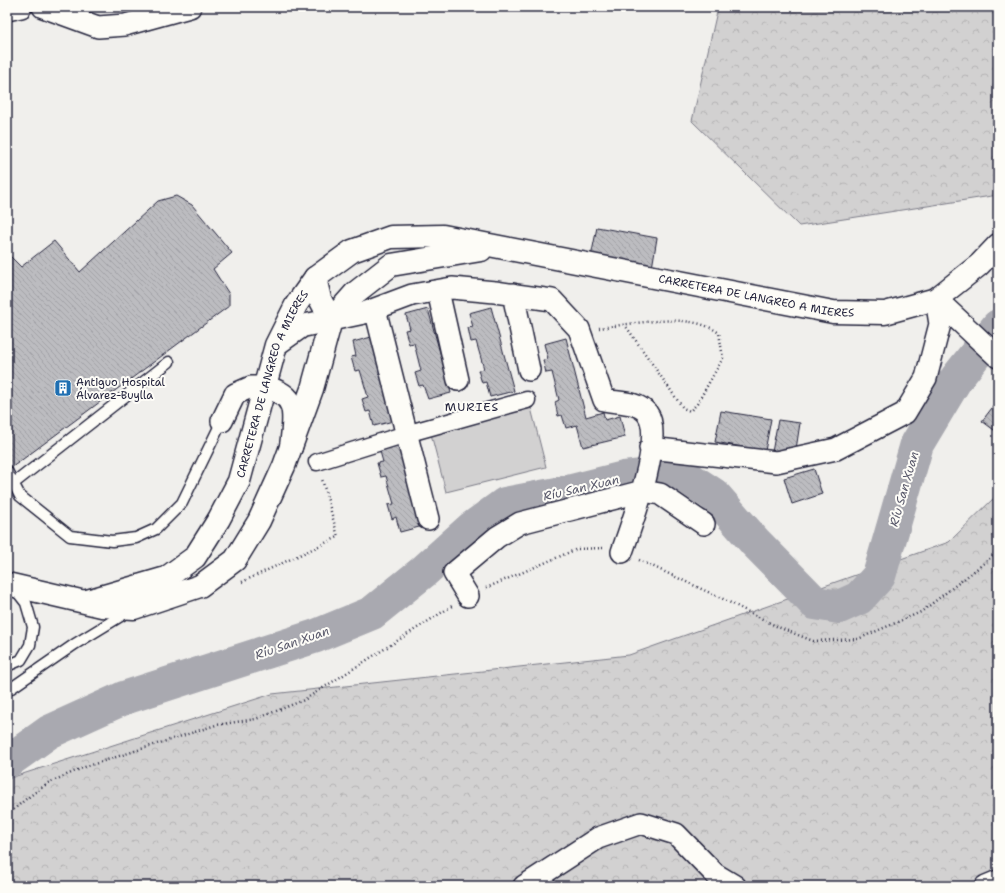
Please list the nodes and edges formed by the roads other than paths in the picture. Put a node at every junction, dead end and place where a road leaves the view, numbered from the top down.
1 (21, 7) edge
2 (43, 7) edge
3 (190, 7) edge
4 (7, 10) edge
5 (998, 245) edge
6 (496, 248) junction
7 (315, 278) junction
8 (438, 291) junction
9 (513, 294) junction
10 (936, 299) junction
11 (375, 309) junction
12 (331, 320) junction
13 (276, 345) junction
14 (996, 355) edge
15 (169, 362) dead end
16 (529, 370) dead end
17 (458, 380) dead end
18 (264, 387) junction
19 (527, 400) dead end
20 (222, 421) joint
21 (406, 434) junction
22 (291, 447) junction
23 (650, 453) junction
24 (317, 462) dead end
25 (7, 471) edge
26 (12, 484) junction
27 (645, 486) junction
28 (428, 519) dead end
29 (704, 524) dead end
30 (622, 552) road end
31 (10, 585) edge
32 (468, 596) road end
33 (87, 601) junction
34 (134, 608) junction
35 (7, 666) edge
36 (7, 691) edge
37 (998, 881) edge
38 (524, 886) edge
39 (735, 886) edge
40 (986, 886) edge

1 - 4 street
2 - 3 street
5 - 10 main road, CARRETERA DE LANGREO A MIERES
6 - 7 main road, CARRETERA DE LANGREO A MIERES
6 - 10 main road, CARRETERA DE LANGREO A MIERES
6 - 12 main road, CARRETERA DE LANGREO A MIERES
7 - 12 main road
7 - 13 main road, CARRETERA DE LANGREO A MIERES
8 - 9 street
8 - 11 street
8 - 17 street
9 - 16 street
9 - 23 street
10 - 14 street
10 - 23 street
11 - 12 street
11 - 21 street
12 - 13 main road
12 - 22 main road, CARRETERA DE LANGREO A MIERES
13 - 18 main road, CARRETERA DE LANGREO A MIERES
15 - 26 lane
18 - 20 street
18 - 22 main road
18 - 33 main road, CARRETERA DE LANGREO A MIERES
19 - 21 street
20 - 26 lane
21 - 24 street
21 - 28 street
22 - 34 main road, CARRETERA DE LANGREO A MIERES
23 - 27 street
25 - 26 lane
27 - 29 street
27 - 30 street
27 - 32 street
31 - 33 main road, CARRETERA DE LANGREO A MIERES
31 - 35 lane
33 - 34 main road, CARRETERA DE LANGREO A MIERES
34 - 36 lane
37 - 40 street
38 - 39 street

